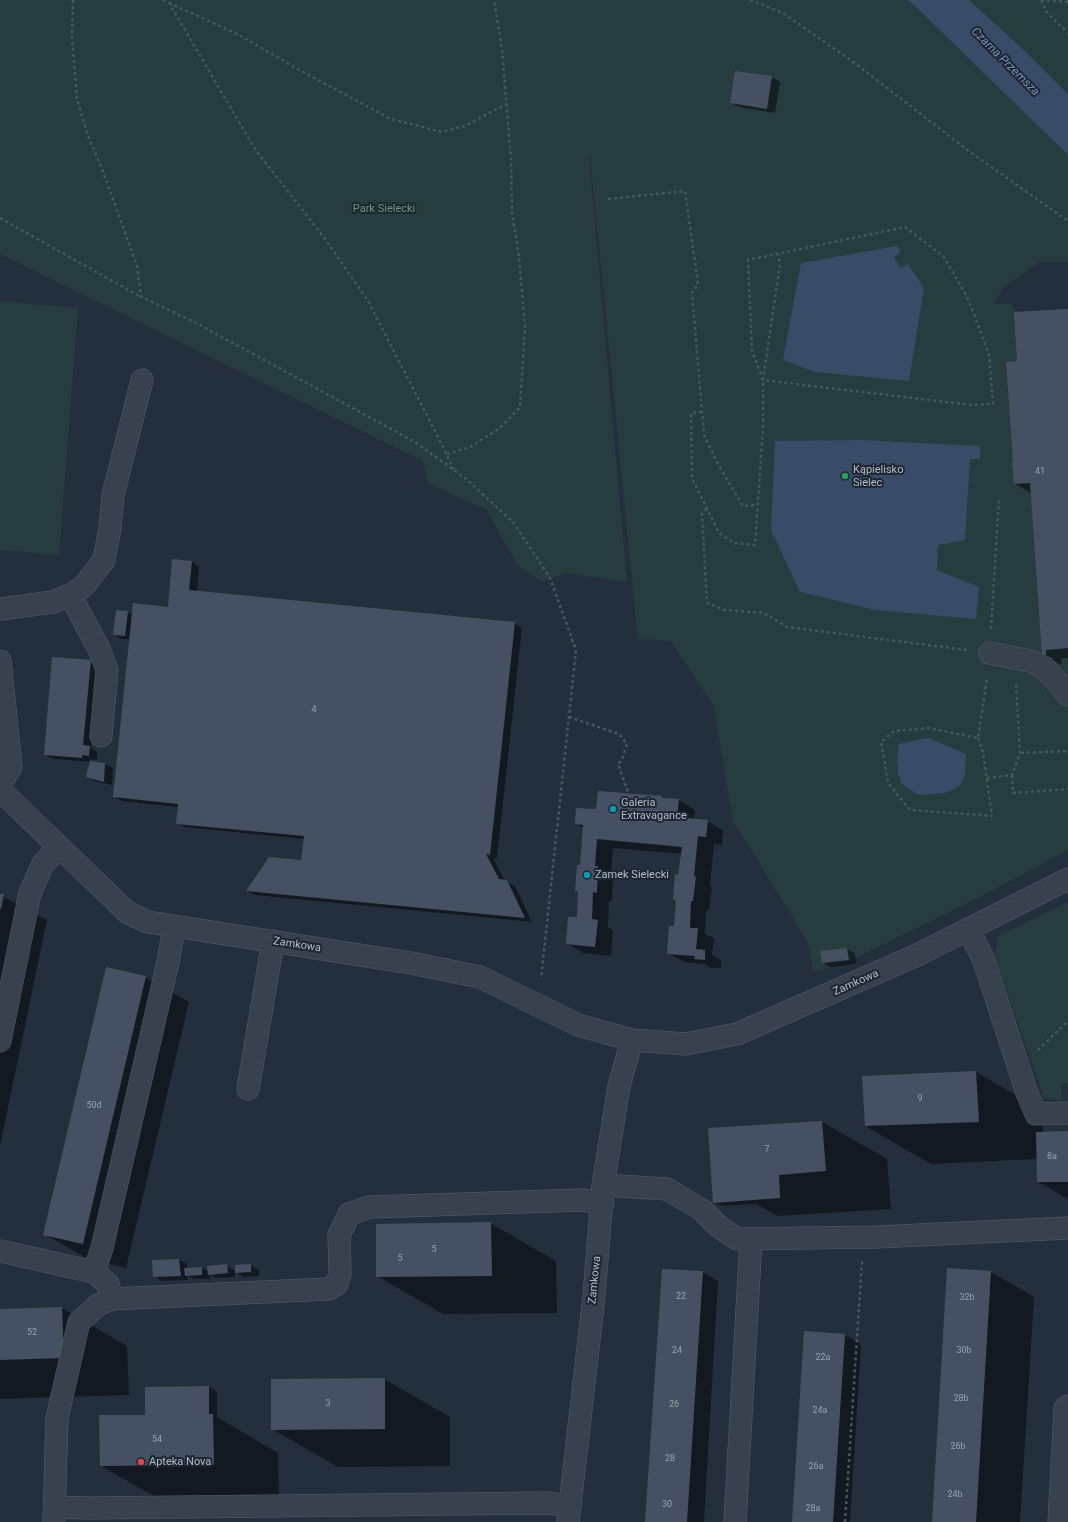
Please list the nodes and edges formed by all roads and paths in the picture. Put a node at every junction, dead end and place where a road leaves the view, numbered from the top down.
1 (73, 0) edge
2 (163, 0) edge
3 (494, 0) edge
4 (750, 0) edge
5 (1041, 0) edge
6 (1068, 2) edge
7 (169, 3) junction
8 (1068, 33) edge
9 (506, 104) junction
10 (608, 199) dead end
11 (0, 218) edge
12 (1068, 221) edge
13 (778, 254) junction
14 (140, 296) junction
15 (142, 380) dead end
16 (763, 380) junction
17 (702, 412) junction
18 (447, 454) junction
19 (455, 471) junction
20 (999, 498) dead end
21 (757, 505) junction
22 (707, 508) junction
23 (70, 595) junction
24 (0, 609) edge
25 (990, 653) junction
26 (1015, 658) junction
27 (0, 661) edge
28 (1068, 695) edge
29 (570, 717) junction
30 (101, 736) dead end
31 (978, 738) junction
32 (1068, 752) edge
33 (1020, 753) junction
34 (1012, 775) junction
35 (987, 778) junction
36 (0, 784) edge
37 (1068, 789) edge
38 (0, 790) edge
39 (628, 792) dead end
40 (59, 847) junction
41 (1068, 879) edge
42 (174, 927) junction
43 (968, 929) junction
44 (273, 941) junction
45 (534, 1003) junction
46 (1068, 1021) edge
47 (632, 1040) junction
48 (0, 1041) edge
49 (1018, 1063) junction
50 (248, 1089) dead end
51 (1068, 1113) edge
52 (603, 1194) junction
53 (1068, 1228) edge
54 (863, 1237) junction
55 (750, 1239) junction
56 (0, 1251) edge
57 (94, 1272) junction
58 (112, 1299) junction
59 (1068, 1406) edge
60 (54, 1514) edge
61 (569, 1514) edge
62 (735, 1522) edge
63 (845, 1522) edge
64 (1059, 1522) edge

1 - 14 path
2 - 7 path
3 - 9 path
4 - 12 path
5 - 6 path
5 - 8 path
7 - 9 path
7 - 18 path
9 - 18 path
10 - 17 path
11 - 14 path
13 - 16 path
13 - 16 path
13 - 16 path
14 - 19 path
15 - 23 street
16 - 21 path
17 - 21 path
17 - 22 path
18 - 19 path
19 - 29 path
20 - 25 path
21 - 22 path
22 - 25 path
23 - 24 street
23 - 30 street
25 - 26 street
25 - 31 path
26 - 28 street
26 - 33 path
27 - 36 street
29 - 39 path
29 - 45 path
31 - 35 path
31 - 35 path
32 - 33 path
33 - 34 path
34 - 35 path
34 - 37 path
38 - 40 street, Zamkowa
40 - 42 street, Zamkowa
40 - 48 street
41 - 43 street, Zamkowa
42 - 44 street, Zamkowa
42 - 57 street
43 - 47 street, Zamkowa
43 - 49 street
44 - 45 street, Zamkowa
44 - 50 street
45 - 47 street, Zamkowa
46 - 49 path
47 - 52 street, Zamkowa
49 - 51 street
52 - 55 street
52 - 58 street
52 - 61 street, Zamkowa
53 - 54 street
54 - 55 street
54 - 63 path
55 - 62 street
56 - 57 street
57 - 58 street
58 - 60 street
59 - 64 street
60 - 61 street

